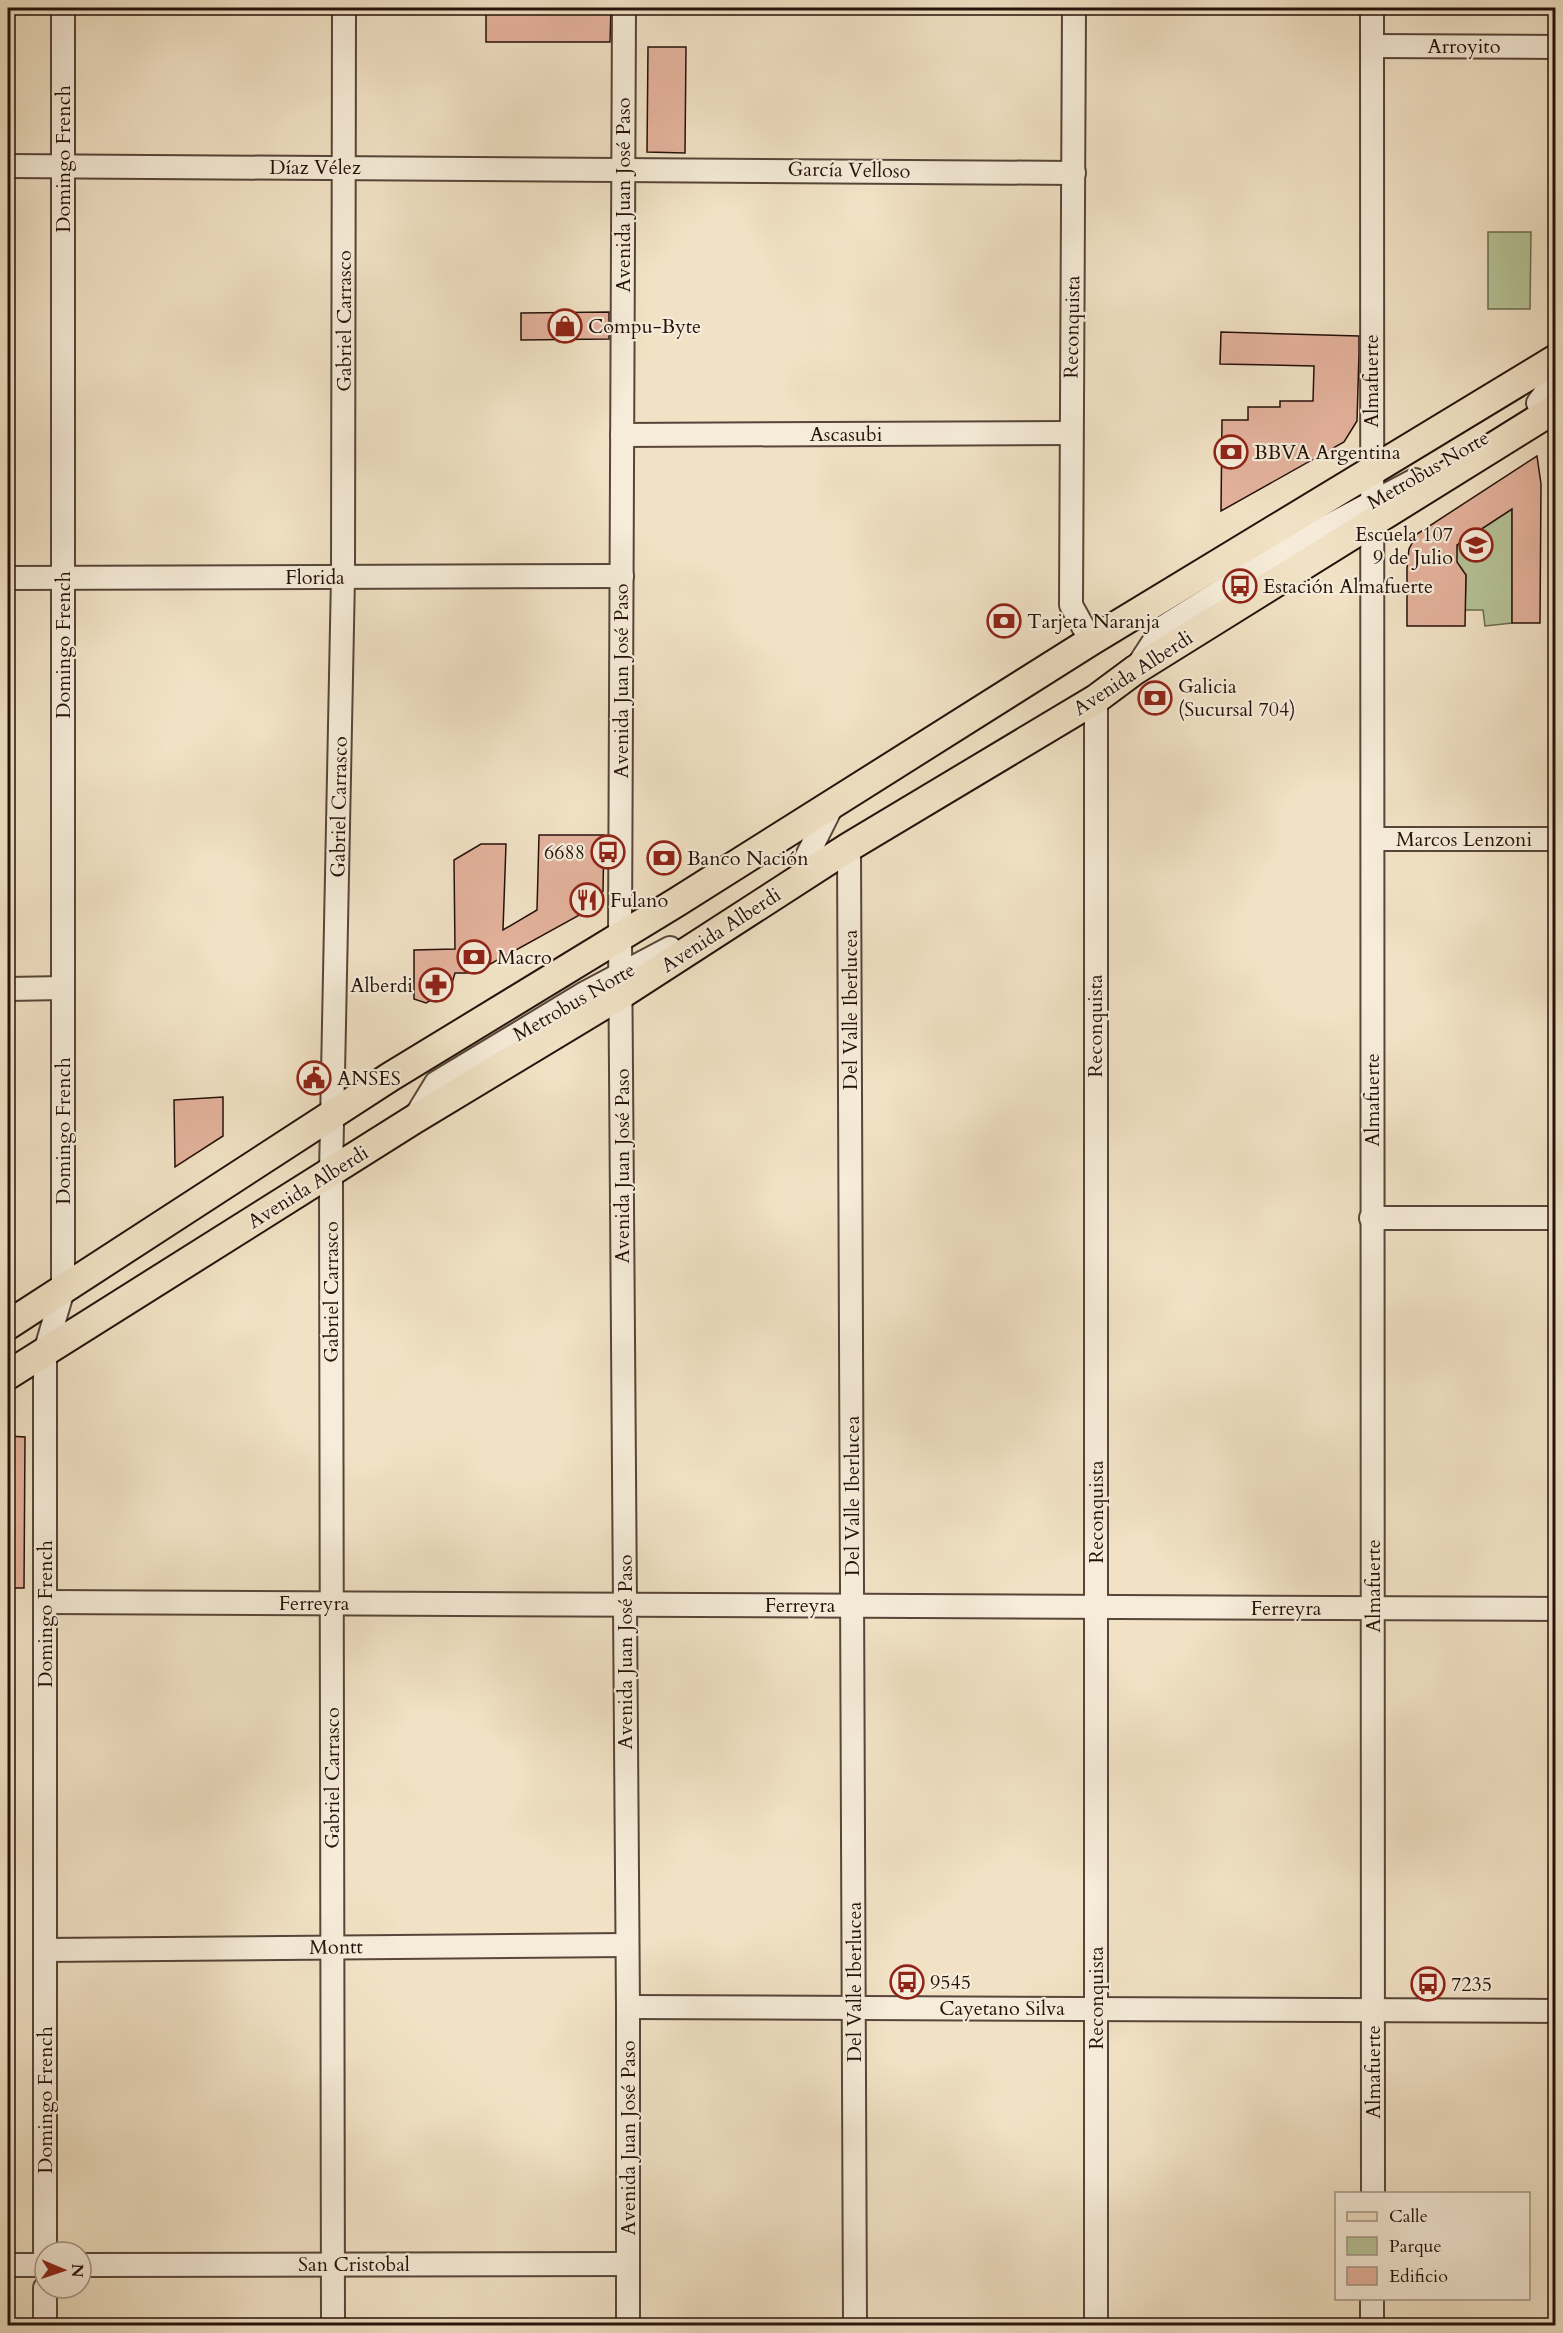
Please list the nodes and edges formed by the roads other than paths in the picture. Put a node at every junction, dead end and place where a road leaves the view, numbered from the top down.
1 (63, 8) edge
2 (345, 8) edge
3 (624, 8) edge
4 (1074, 8) edge
5 (1372, 8) edge
6 (1372, 46) junction
7 (1556, 47) edge
8 (8, 166) edge
9 (63, 166) junction
10 (344, 167) junction
11 (623, 168) junction
12 (1074, 173) junction
13 (1556, 359) edge
14 (1556, 378) edge
15 (1550, 403) edge
16 (1070, 433) junction
17 (622, 435) junction
18 (1371, 471) junction
19 (1371, 514) junction
20 (621, 576) junction
21 (343, 577) junction
22 (63, 578) junction
23 (8, 579) edge
24 (1116, 626) junction
25 (1163, 627) junction
26 (1091, 641) junction
27 (1135, 670) junction
28 (1096, 699) junction
29 (833, 804) junction
30 (1373, 839) junction
31 (1556, 839) edge
32 (849, 847) junction
33 (803, 864) junction
34 (620, 937) junction
35 (620, 985) junction
36 (63, 988) junction
37 (8, 989) edge
38 (390, 1077) junction
39 (436, 1083) junction
40 (333, 1114) junction
41 (413, 1120) junction
42 (331, 1173) junction
43 (1371, 1218) junction
44 (1556, 1218) edge
45 (63, 1290) junction
46 (8, 1325) edge
47 (45, 1352) junction
48 (8, 1375) edge
49 (45, 1602) junction
50 (332, 1603) junction
51 (625, 1604) junction
52 (852, 1605) junction
53 (1096, 1607) junction
54 (1373, 1608) junction
55 (1556, 1609) edge
56 (627, 1945) junction
57 (333, 1947) junction
58 (45, 1950) junction
59 (628, 2007) junction
60 (854, 2007) junction
61 (1095, 2008) junction
62 (1373, 2010) junction
63 (1556, 2011) edge
64 (1372, 2192) edge
65 (45, 2240) edge
66 (333, 2264) junction
67 (628, 2264) junction
68 (8, 2265) edge
69 (33, 2265) edge
70 (93, 2265) edge
71 (45, 2300) edge
72 (1372, 2300) edge
73 (45, 2325) edge
74 (333, 2325) edge
75 (628, 2325) edge
76 (855, 2325) edge
77 (1096, 2325) edge
78 (1372, 2325) edge

1 - 9 street, Domingo French
2 - 10 street, Gabriel Carrasco
3 - 11 street, Avenida Juan José Paso
4 - 12 street, Reconquista
5 - 6 street, Almafuerte
6 - 7 street, Arroyito
6 - 18 street, Almafuerte
8 - 9 street, Díaz Vélez
9 - 10 street, Díaz Vélez
9 - 22 street, Domingo French
10 - 11 street, Díaz Vélez
10 - 21 street, Gabriel Carrasco
11 - 12 street, García Velloso
11 - 17 street, Avenida Juan José Paso
12 - 16 street, Reconquista
13 - 18 main road
14 - 15 street
15 - 19 main road, Avenida Alberdi
16 - 17 street, Ascasubi
16 - 26 street, Reconquista
17 - 20 street, Avenida Juan José Paso
18 - 19 street, Almafuerte
18 - 24 main road
19 - 25 street, Metrobus Norte
19 - 27 main road, Avenida Alberdi
19 - 30 street, Almafuerte
20 - 21 street, Florida
20 - 34 street, Avenida Juan José Paso
21 - 22 street, Florida
21 - 40 street, Gabriel Carrasco
22 - 23 street, Florida
22 - 36 street, Domingo French
24 - 25 street
24 - 26 main road
25 - 27 street, Metrobus Norte
26 - 29 main road
27 - 28 main road, Avenida Alberdi
28 - 32 main road, Avenida Alberdi
28 - 53 street, Reconquista
29 - 33 street
29 - 34 main road
30 - 31 street, Marcos Lenzoni
30 - 43 street, Almafuerte
32 - 33 street, Metrobus Norte
32 - 35 main road, Avenida Alberdi
32 - 52 street, Del Valle Iberlucea
33 - 35 street, Metrobus Norte
34 - 35 street, Avenida Juan José Paso
34 - 38 main road
35 - 39 street, Metrobus Norte
35 - 41 main road, Avenida Alberdi
35 - 51 street, Avenida Juan José Paso
36 - 37 street
36 - 45 street, Domingo French
38 - 39 street
38 - 40 main road
39 - 41 street, Metrobus Norte
40 - 42 street, Gabriel Carrasco
40 - 45 main road
41 - 42 main road, Avenida Alberdi
42 - 47 main road, Avenida Alberdi
42 - 50 street, Gabriel Carrasco
43 - 44 street
43 - 54 street, Almafuerte
45 - 46 main road
45 - 47 street, Domingo French
47 - 48 main road, Avenida Alberdi
47 - 49 street, Domingo French
49 - 50 street, Ferreyra
49 - 58 street, Domingo French
50 - 51 street, Ferreyra
50 - 57 street, Gabriel Carrasco
51 - 52 street, Ferreyra
51 - 56 street, Avenida Juan José Paso
52 - 53 street, Ferreyra
52 - 60 street, Del Valle Iberlucea
53 - 54 street, Ferreyra
53 - 61 street, Reconquista
54 - 55 street, Ferreyra
54 - 62 street, Almafuerte
56 - 57 street, Montt
56 - 59 street, Avenida Juan José Paso
57 - 58 street, Montt
57 - 66 street, Gabriel Carrasco
58 - 65 street, Domingo French
59 - 60 street, Cayetano Silva
59 - 67 street, Avenida Juan José Paso
60 - 61 street, Cayetano Silva
60 - 76 street, Del Valle Iberlucea
61 - 62 street, Cayetano Silva
61 - 77 street, Reconquista
62 - 63 street, Cayetano Silva
62 - 64 street, Almafuerte
66 - 67 street, San Cristobal
66 - 70 street, San Cristobal
66 - 74 street, Gabriel Carrasco
67 - 75 street, Avenida Juan José Paso
68 - 69 street
71 - 73 street
72 - 78 street

